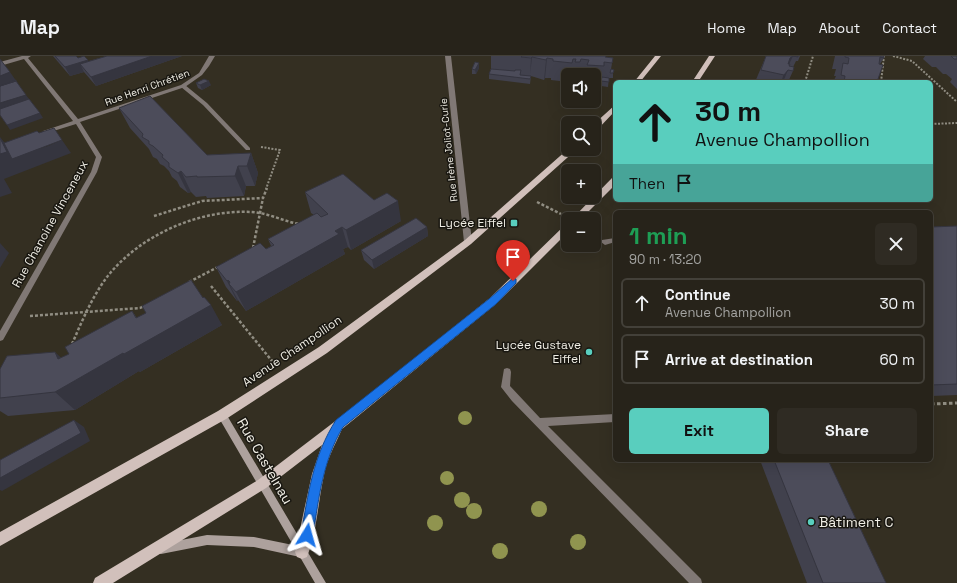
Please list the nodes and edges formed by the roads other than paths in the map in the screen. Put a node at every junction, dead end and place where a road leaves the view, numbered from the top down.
1 (26, 56) edge
2 (212, 56) edge
3 (448, 56) edge
4 (658, 56) edge
5 (712, 56) edge
6 (0, 64) edge
7 (639, 80) edge
8 (696, 80) edge
9 (183, 86) junction
10 (613, 109) edge
11 (601, 121) edge
12 (76, 122) junction
13 (41, 133) edge
14 (248, 149) road end
15 (565, 156) edge
16 (613, 182) edge
17 (583, 212) edge
18 (561, 228) edge
19 (613, 240) edge
20 (468, 242) junction
21 (605, 242) dead end
22 (0, 338) edge
23 (507, 372) dead end
24 (222, 415) junction
25 (613, 418) edge
26 (538, 422) junction
27 (339, 424) junction
28 (262, 484) junction
29 (0, 539) edge
30 (152, 551) junction
31 (302, 552) junction
32 (100, 583) edge
33 (321, 583) edge
34 (697, 583) edge

1 - 6 street
1 - 12 street
2 - 9 street, Rue Henri Chrétien
3 - 20 street, Rue Irène Joliot-Curie
4 - 7 main road
5 - 8 main road
9 - 12 street, Rue Henri Chrétien
9 - 14 street
10 - 11 main road
12 - 13 street, Rue Henri Chrétien
12 - 22 street, Rue Chanoine Vinceneux
15 - 20 main road, Avenue Champollion
16 - 17 main road
18 - 27 main road
19 - 21 street
20 - 24 main road, Avenue Champollion
23 - 26 street
24 - 28 street, Rue Castelnau
24 - 29 main road, Avenue Champollion
25 - 26 street
26 - 34 street
27 - 28 main road
27 - 31 main road
28 - 30 main road
28 - 31 street, Rue Castelnau
30 - 31 street
30 - 32 main road
31 - 33 street, Rue Castelnau

